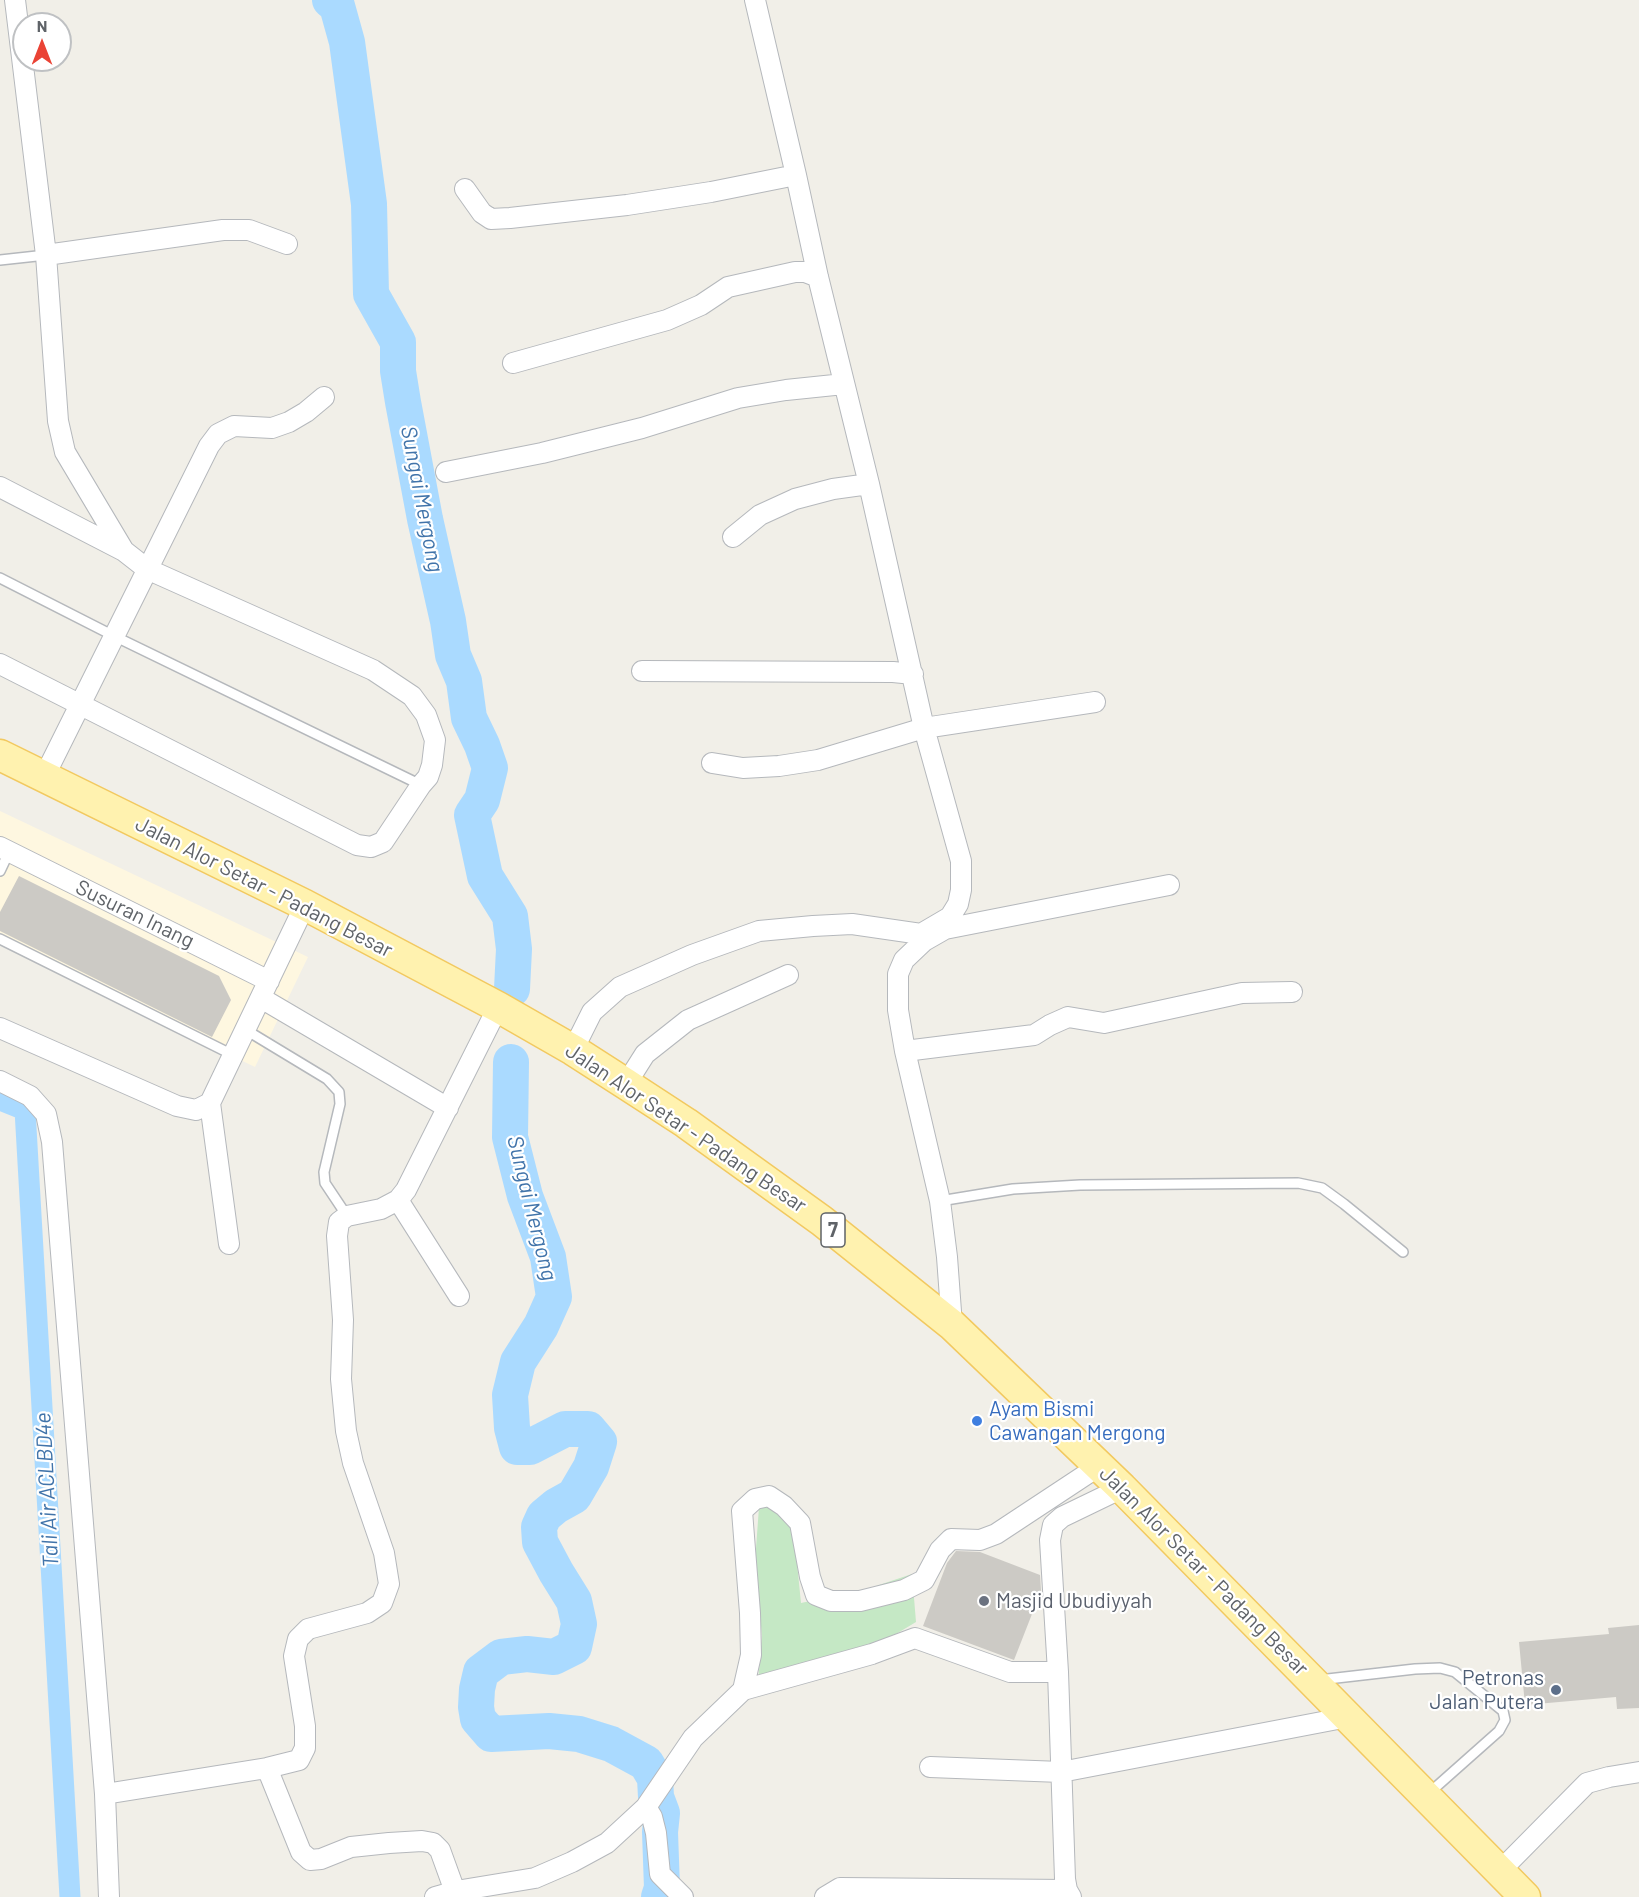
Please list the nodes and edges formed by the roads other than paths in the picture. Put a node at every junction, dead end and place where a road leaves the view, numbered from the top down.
1 (15, 0) edge
2 (754, 0) edge
3 (796, 175) junction
4 (465, 189) dead end
5 (287, 244) dead end
6 (46, 255) junction
7 (0, 260) edge
8 (818, 277) junction
9 (513, 363) dead end
10 (844, 384) junction
11 (324, 397) dead end
12 (446, 472) dead end
13 (869, 484) junction
14 (0, 487) edge
15 (733, 537) dead end
16 (124, 552) junction
17 (147, 569) junction
18 (0, 578) edge
19 (114, 636) junction
20 (0, 664) edge
21 (642, 671) dead end
22 (913, 674) junction
23 (1095, 702) dead end
24 (80, 704) junction
25 (924, 728) junction
26 (0, 755) edge
27 (712, 763) dead end
28 (44, 777) junction
29 (421, 785) junction
30 (5, 849) edge
31 (0, 871) edge
32 (1169, 885) dead end
33 (305, 906) junction
34 (921, 934) junction
35 (0, 939) edge
36 (904, 960) junction
37 (788, 975) dead end
38 (265, 989) junction
39 (1292, 992) dead end
40 (498, 1007) junction
41 (0, 1028) edge
42 (246, 1030) junction
43 (573, 1050) junction
44 (905, 1051) junction
45 (233, 1055) junction
46 (0, 1081) edge
47 (626, 1084) junction
48 (210, 1103) junction
49 (447, 1108) junction
50 (398, 1200) junction
51 (940, 1201) junction
52 (347, 1216) junction
53 (229, 1244) dead end
54 (1403, 1252) dead end
55 (459, 1296) dead end
56 (952, 1325) junction
57 (1099, 1466) junction
58 (1122, 1488) junction
59 (1058, 1672) junction
60 (1314, 1681) junction
61 (743, 1690) junction
62 (1348, 1717) junction
63 (930, 1767) dead end
64 (267, 1768) junction
65 (1061, 1772) junction
66 (1639, 1772) edge
67 (105, 1794) junction
68 (1427, 1796) junction
69 (649, 1804) junction
70 (1500, 1871) junction
71 (679, 1893) edge
72 (1069, 1893) edge
73 (456, 1894) edge
74 (109, 1897) edge
75 (435, 1897) edge
76 (825, 1897) edge
77 (1525, 1897) edge

1 - 6 street
2 - 3 street
3 - 4 street
3 - 8 street
5 - 6 street
6 - 7 lane
6 - 16 street
8 - 9 street
8 - 10 street
10 - 12 street
10 - 13 street
11 - 17 street
13 - 15 street
13 - 22 street
14 - 16 street
16 - 17 street
17 - 19 street
17 - 29 street
18 - 19 lane
19 - 24 street
19 - 29 lane
20 - 24 street
21 - 22 street
22 - 25 street
23 - 25 street
24 - 28 street
24 - 29 street
25 - 27 street
25 - 34 street
26 - 28 main road, Jalan Alor Setar - Padang Besar / 7
28 - 33 main road, Jalan Alor Setar - Padang Besar / 7
30 - 31 lane
30 - 38 street, Susuran Inang
32 - 36 street
33 - 38 street
33 - 40 main road, Jalan Alor Setar - Padang Besar / 7
34 - 36 street
34 - 43 street
35 - 45 lane
36 - 44 street
37 - 47 street
38 - 42 street
38 - 49 street, Susuran Inang
39 - 44 street
40 - 43 main road, Jalan Alor Setar - Padang Besar / 7
40 - 49 street
41 - 48 street
42 - 45 street
42 - 52 lane
43 - 47 main road, Jalan Alor Setar - Padang Besar / 7
44 - 51 street
45 - 48 street
46 - 67 street
47 - 56 main road, Jalan Alor Setar - Padang Besar / 7
48 - 53 street
49 - 50 street
50 - 52 street
50 - 55 street
51 - 54 lane
51 - 56 street
52 - 64 street
56 - 57 main road, Jalan Alor Setar - Padang Besar / 7
57 - 58 main road, Jalan Alor Setar - Padang Besar / 7
57 - 61 street
58 - 59 street
58 - 60 main road, Jalan Alor Setar - Padang Besar / 7
59 - 61 street
59 - 65 street
60 - 62 main road, Jalan Alor Setar - Padang Besar / 7
60 - 68 lane
61 - 69 street
62 - 65 street
62 - 68 main road, Jalan Alor Setar - Padang Besar / 7
63 - 65 street
64 - 67 street
64 - 73 street
65 - 72 street
66 - 70 street
67 - 74 street
68 - 70 main road, Jalan Alor Setar - Padang Besar / 7
69 - 71 street
69 - 73 street
70 - 77 main road, Jalan Alor Setar - Padang Besar / 7
72 - 76 street
73 - 75 street

